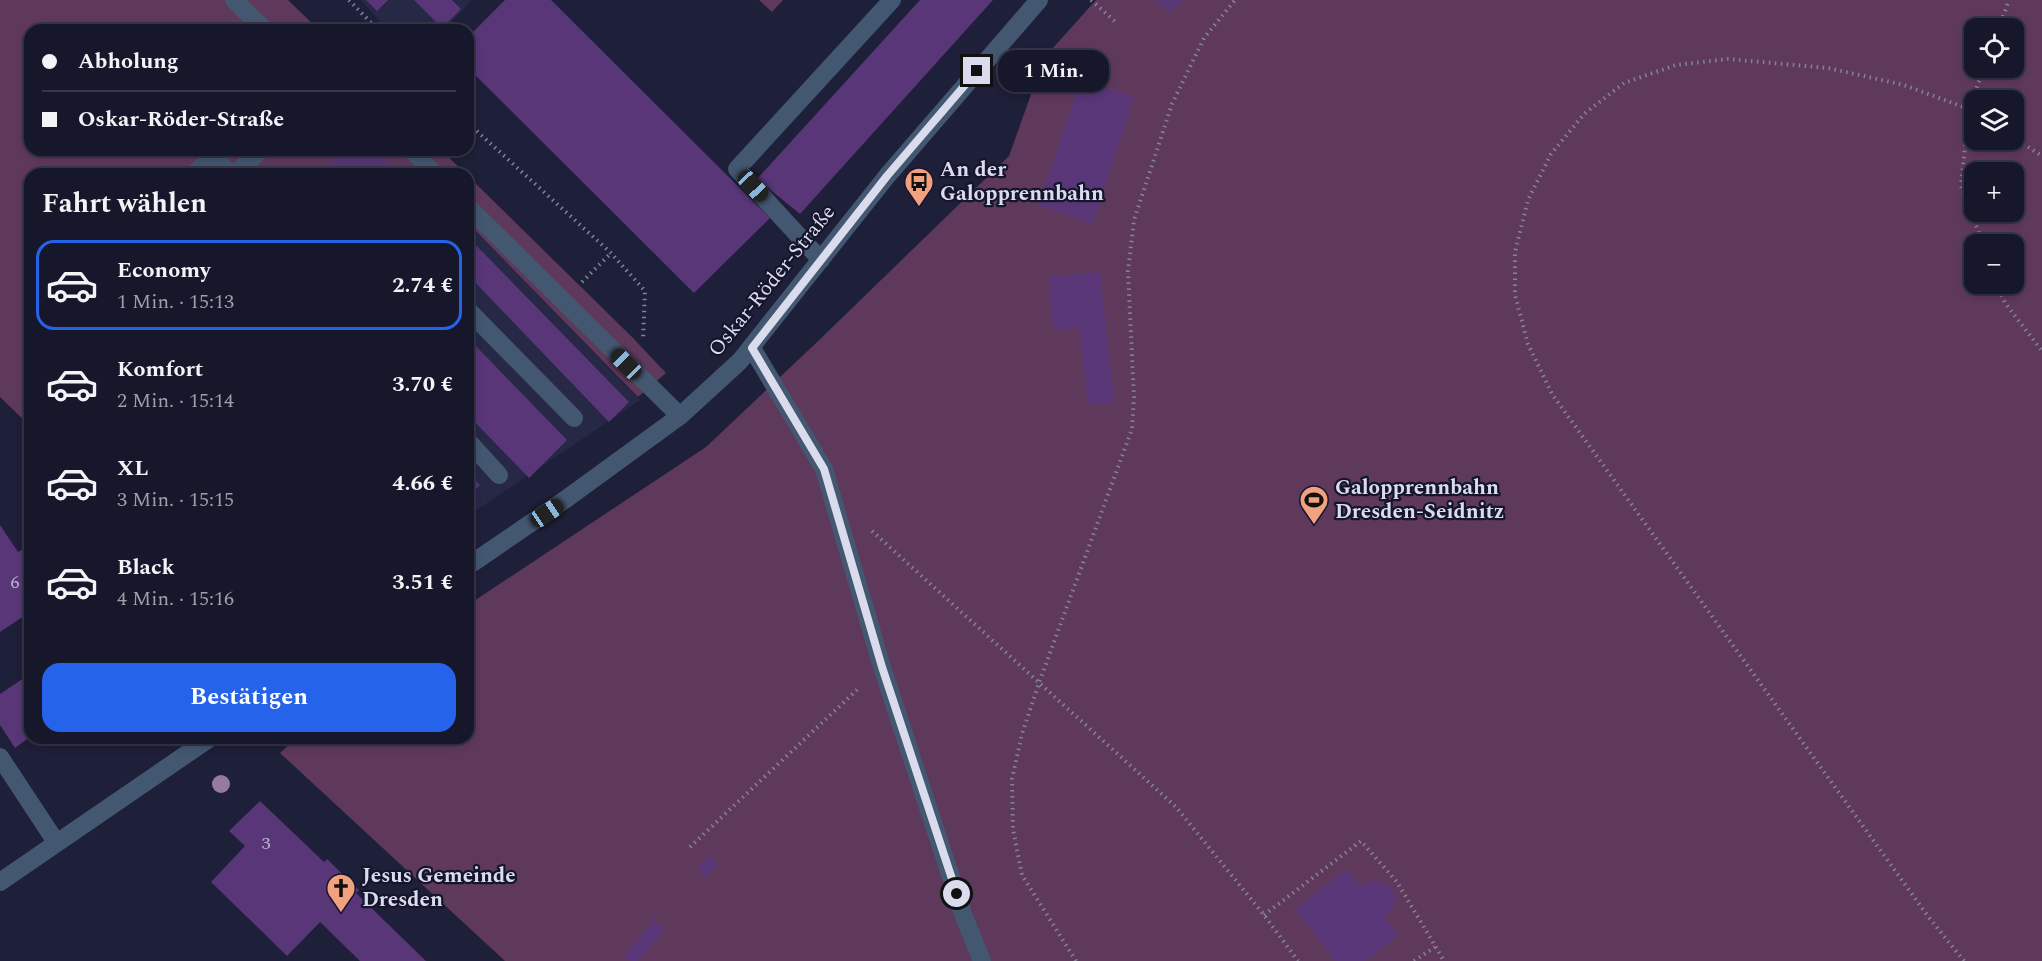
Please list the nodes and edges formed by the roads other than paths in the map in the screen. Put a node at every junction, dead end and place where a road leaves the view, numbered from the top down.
1 (234, 0) edge
2 (891, 0) edge
3 (1039, 0) edge
4 (259, 24) edge
5 (211, 156) edge
6 (255, 156) edge
7 (417, 156) edge
8 (224, 168) edge
9 (242, 168) edge
10 (429, 168) edge
11 (474, 213) edge
12 (821, 260) junction
13 (474, 316) edge
14 (752, 348) junction
15 (680, 416) junction
16 (574, 418) dead end
17 (474, 448) edge
18 (499, 475) dead end
19 (474, 562) edge
20 (201, 744) edge
21 (0, 757) edge
22 (57, 842) junction
23 (0, 882) edge
24 (982, 961) edge

1 - 4 street
2 - 12 street
3 - 12 street, Oskar-Röder-Straße
5 - 8 street
6 - 9 street
7 - 10 street
11 - 15 street
12 - 14 street, Oskar-Röder-Straße
13 - 16 street
14 - 15 street, Oskar-Röder-Straße
14 - 24 street
15 - 19 street, Oskar-Röder-Straße
17 - 18 street
20 - 22 street
21 - 22 street
22 - 23 street

